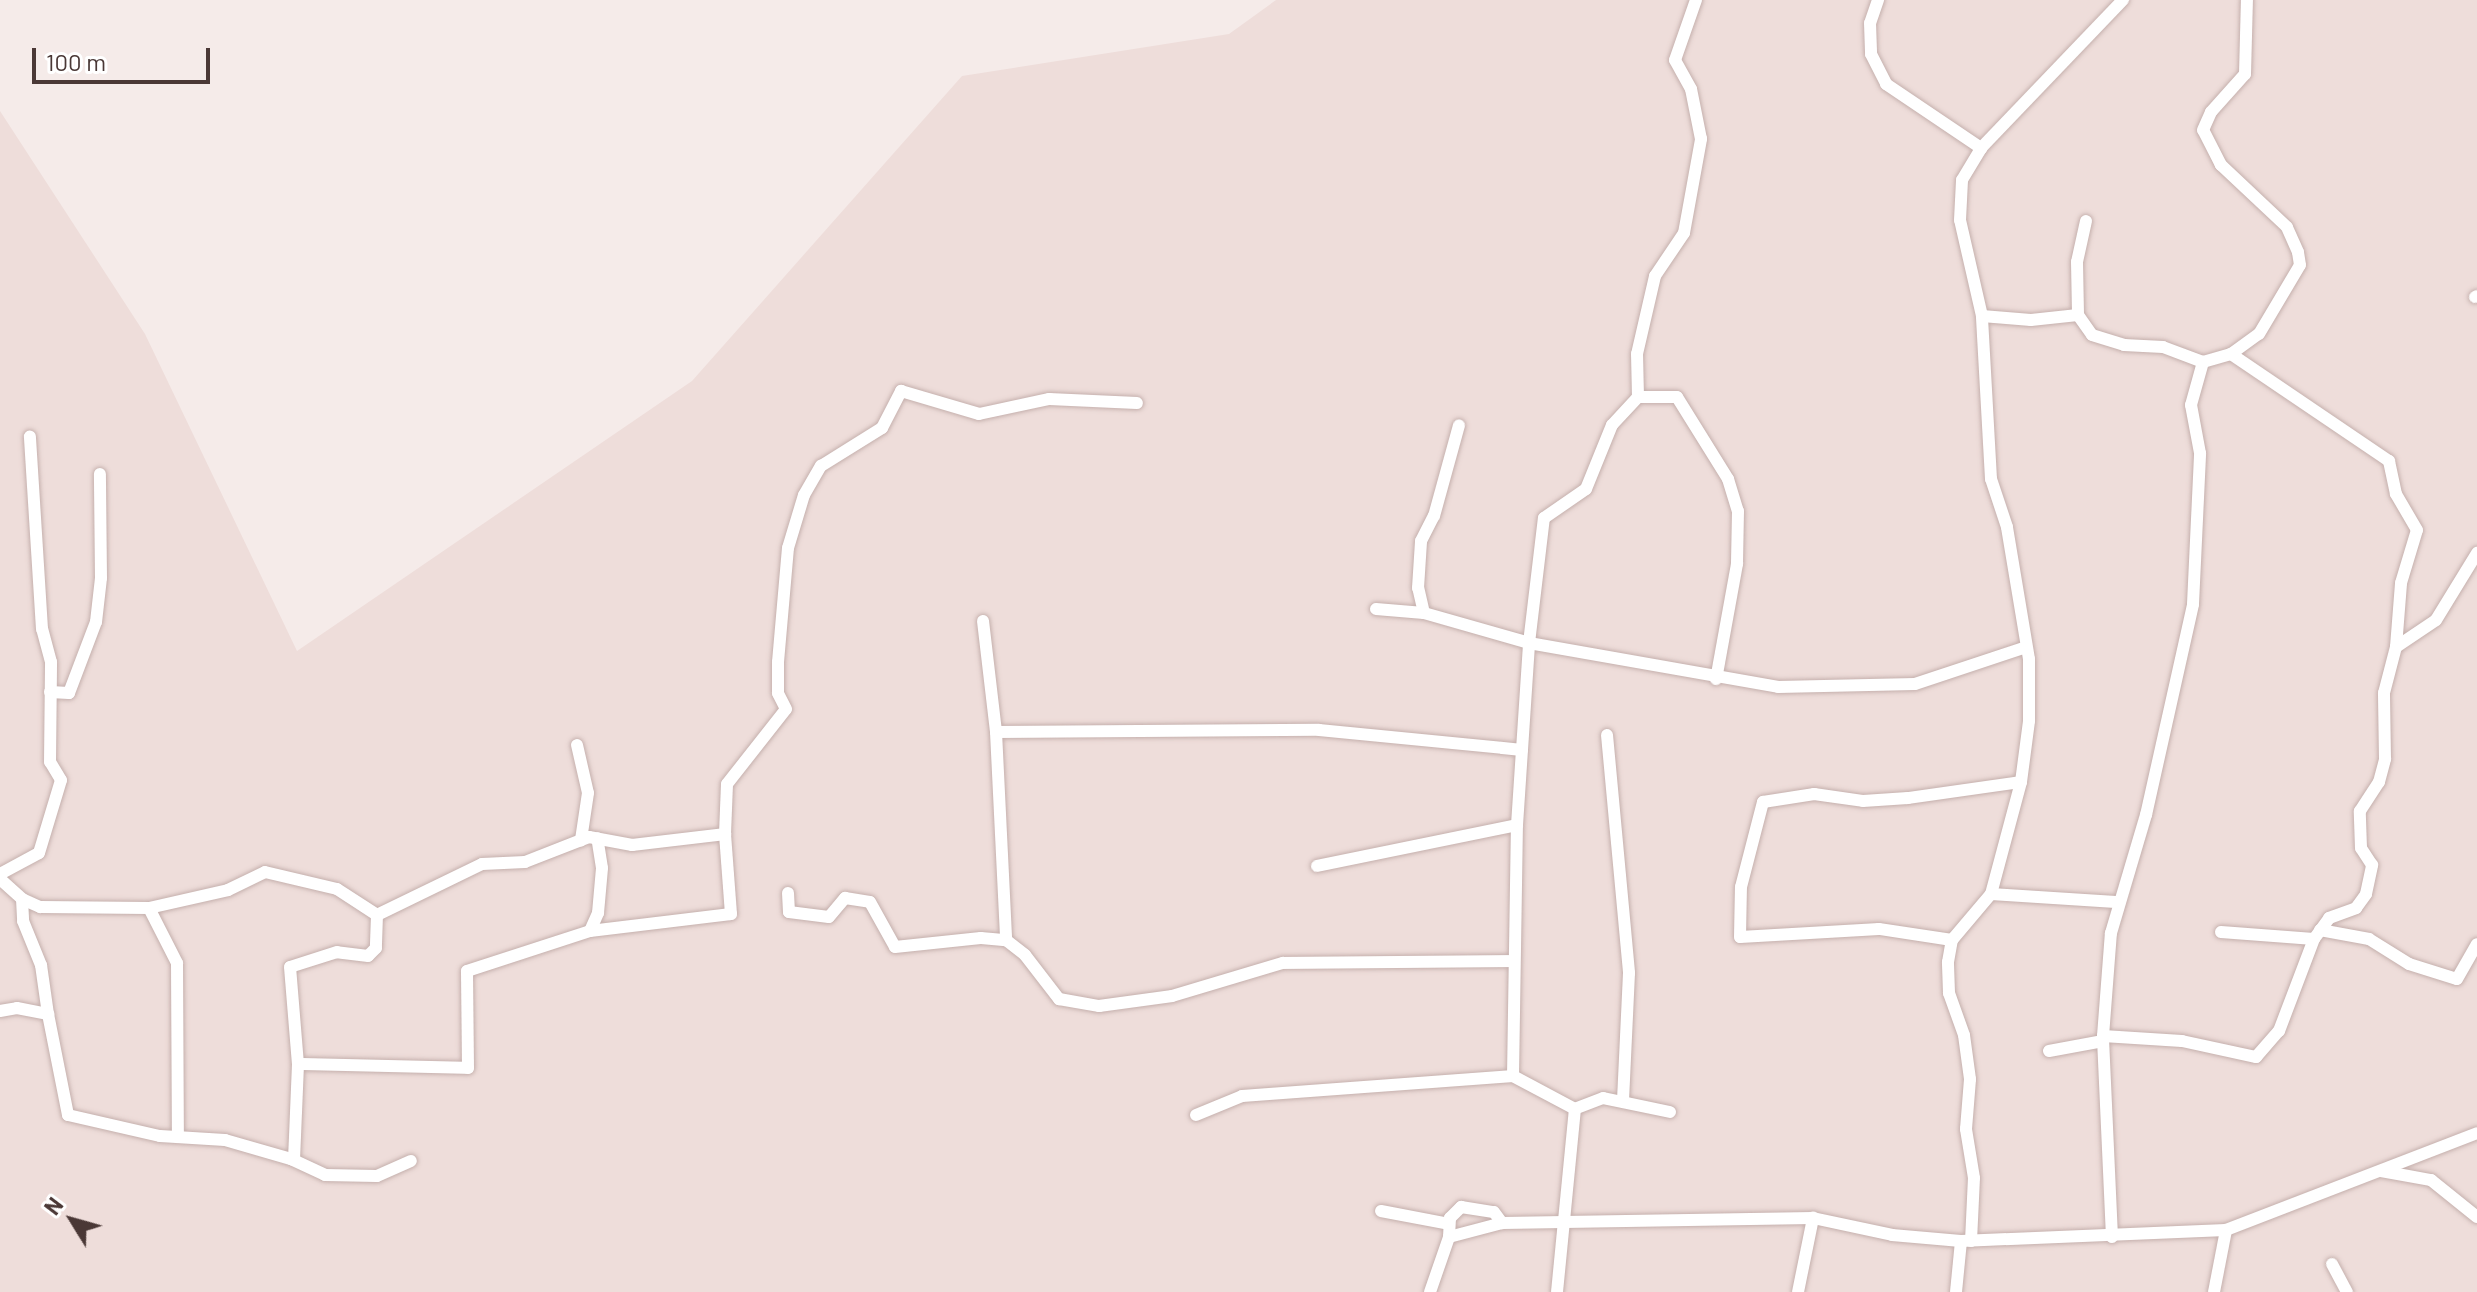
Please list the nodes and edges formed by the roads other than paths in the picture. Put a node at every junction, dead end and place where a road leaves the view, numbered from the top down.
1 (1696, 0) edge
2 (1878, 0) edge
3 (2123, 0) edge
4 (2247, 0) edge
5 (1981, 148) junction
6 (2086, 221) dead end
7 (2078, 315) junction
8 (1982, 316) junction
9 (2231, 354) junction
10 (2203, 362) junction
11 (1638, 397) junction
12 (1137, 403) dead end
13 (1459, 425) dead end
14 (30, 436) dead end
15 (100, 474) dead end
16 (2477, 553) edge
17 (1376, 609) dead end
18 (1424, 613) junction
19 (983, 621) dead end
20 (1529, 643) junction
21 (2026, 647) junction
22 (2396, 647) junction
23 (1716, 679) junction
24 (50, 692) junction
25 (996, 732) junction
26 (1607, 735) dead end
27 (577, 745) dead end
28 (1522, 750) junction
29 (2021, 782) junction
30 (1517, 825) junction
31 (725, 834) junction
32 (597, 838) junction
33 (581, 840) junction
34 (1317, 866) dead end
35 (0, 877) edge
36 (788, 893) dead end
37 (1991, 894) junction
38 (22, 899) junction
39 (2116, 902) junction
40 (149, 908) junction
41 (377, 915) junction
42 (590, 931) junction
43 (2221, 932) dead end
44 (2317, 934) junction
45 (1006, 940) junction
46 (1952, 940) junction
47 (2477, 944) edge
48 (1512, 961) junction
49 (0, 1011) edge
50 (48, 1014) junction
51 (2103, 1039) junction
52 (2049, 1051) dead end
53 (298, 1064) junction
54 (1513, 1076) junction
55 (1623, 1101) junction
56 (1575, 1109) junction
57 (1670, 1112) dead end
58 (1196, 1115) dead end
59 (2477, 1133) edge
60 (178, 1137) junction
61 (294, 1160) junction
62 (411, 1161) dead end
63 (2377, 1170) junction
64 (1381, 1211) dead end
65 (2477, 1217) edge
66 (1813, 1218) junction
67 (1502, 1223) junction
68 (1562, 1224) junction
69 (2226, 1230) junction
70 (1449, 1231) junction
71 (2112, 1237) junction
72 (1966, 1241) junction
73 (2332, 1264) dead end
74 (1430, 1292) edge
75 (1557, 1292) edge
76 (1798, 1292) edge
77 (1956, 1292) edge
78 (2214, 1292) edge
79 (2347, 1292) edge

1 - 11 street
2 - 5 street
3 - 5 street
4 - 9 street
5 - 8 street
6 - 7 street
7 - 8 street
7 - 10 street
8 - 21 street
9 - 10 street
9 - 22 street
10 - 39 street
11 - 20 street
11 - 23 street
12 - 31 street
13 - 18 street
14 - 24 street
15 - 24 street
16 - 22 street
17 - 18 street
18 - 20 street
19 - 25 street
20 - 23 street
20 - 28 street
21 - 23 street
21 - 29 street
22 - 44 street
24 - 35 street
25 - 28 street
25 - 45 street
26 - 55 street
27 - 33 street
28 - 30 street
29 - 37 street
29 - 46 street
30 - 34 street
30 - 48 street
31 - 32 street
31 - 42 street
32 - 33 street
32 - 42 street
33 - 41 street
35 - 38 street
36 - 45 street
37 - 39 street
37 - 46 street
38 - 40 street
38 - 50 street
39 - 51 street
40 - 41 street
40 - 60 street
41 - 53 street
42 - 53 street
43 - 44 street
44 - 47 street
44 - 51 street
45 - 48 street
46 - 72 street
48 - 54 street
49 - 50 street
50 - 60 street
51 - 52 street
51 - 71 street
53 - 61 street
54 - 56 street
54 - 58 street
55 - 56 street
55 - 57 street
56 - 68 street
59 - 63 street
60 - 61 street
61 - 62 street
63 - 65 street
63 - 69 street
64 - 70 street
66 - 68 street
66 - 72 street
66 - 76 street
67 - 68 street
67 - 70 street
67 - 70 street
68 - 75 street
69 - 71 street
69 - 78 street
70 - 74 street
71 - 72 street
72 - 77 street
73 - 79 street

